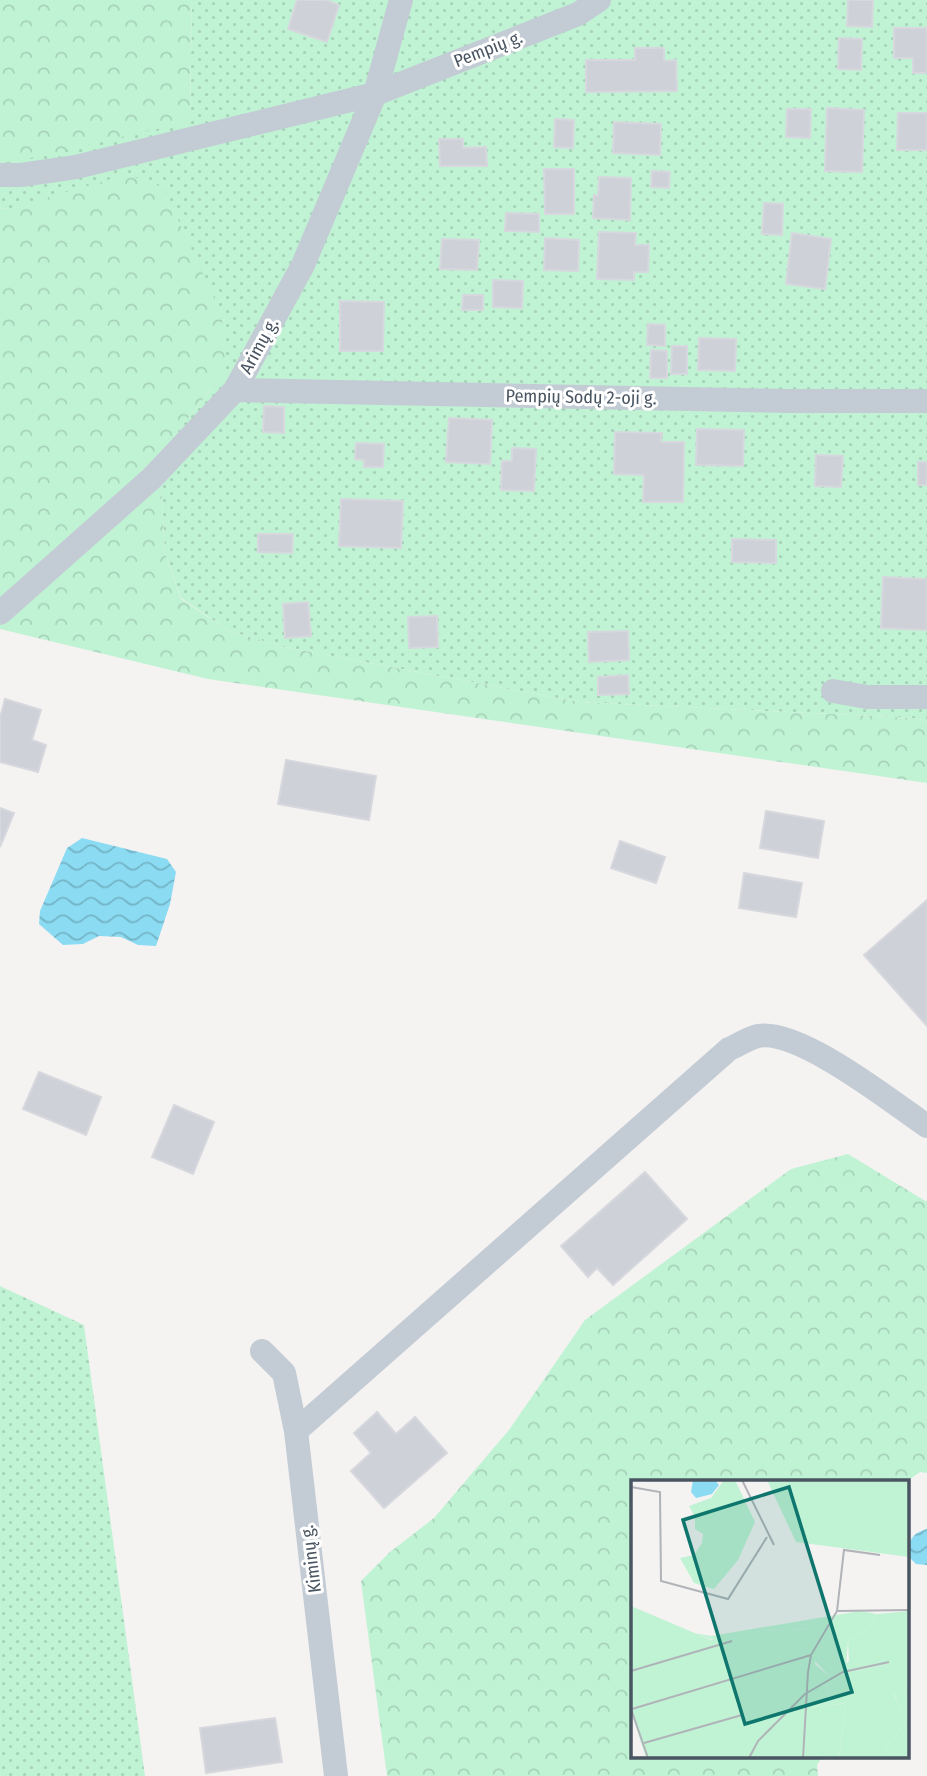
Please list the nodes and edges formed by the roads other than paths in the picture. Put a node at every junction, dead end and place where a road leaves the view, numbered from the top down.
1 (401, 0) edge
2 (599, 0) edge
3 (374, 94) junction
4 (0, 175) edge
5 (235, 390) junction
6 (927, 401) edge
7 (0, 613) edge
8 (833, 691) dead end
9 (927, 697) edge
10 (927, 1126) edge
11 (262, 1351) dead end
12 (296, 1431) junction
13 (336, 1776) edge

1 - 3 street, Arimų g.
2 - 3 street, Pempių g.
3 - 4 street, Pempių g.
3 - 5 street, Arimų g.
5 - 6 street, Pempių Sodų 2-oji g.
5 - 7 street, Arimų g.
8 - 9 street
10 - 12 street
11 - 12 street, Kiminų g.
12 - 13 street, Kiminų g.

